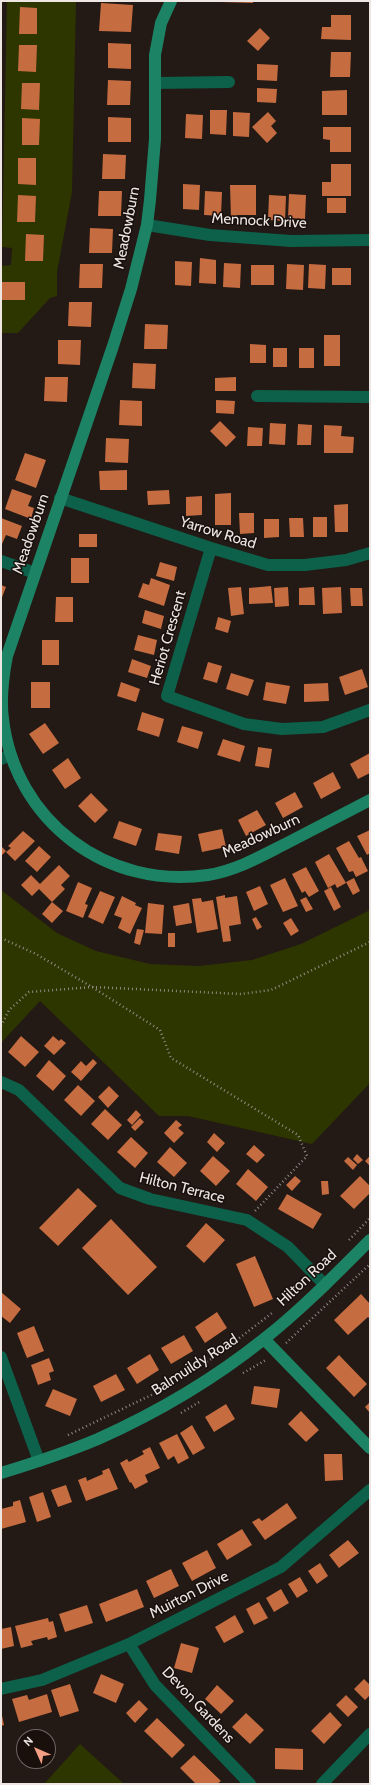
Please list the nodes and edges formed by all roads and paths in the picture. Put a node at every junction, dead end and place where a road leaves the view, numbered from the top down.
1 (171, 1) edge
2 (229, 82) dead end
3 (155, 83) junction
4 (147, 225) junction
5 (370, 240) edge
6 (257, 396) dead end
7 (370, 397) edge
8 (60, 498) junction
9 (211, 548) junction
10 (370, 554) edge
11 (1, 561) edge
12 (35, 573) junction
13 (370, 710) edge
14 (6, 757) edge
15 (370, 800) edge
16 (1, 938) edge
17 (370, 942) edge
18 (92, 987) junction
19 (1, 1026) edge
20 (1, 1082) edge
21 (370, 1218) edge
22 (247, 1220) junction
23 (370, 1240) edge
24 (348, 1241) dead end
25 (325, 1285) junction
26 (277, 1309) dead end
27 (264, 1339) junction
28 (1, 1358) edge
29 (62, 1437) dead end
30 (370, 1448) edge
31 (39, 1461) junction
32 (1, 1473) edge
33 (370, 1490) edge
34 (129, 1644) junction
35 (1, 1689) edge
36 (370, 1734) edge
37 (250, 1784) edge
38 (322, 1784) edge

1 - 3 street, Meadowburn
2 - 3 street
3 - 4 street, Meadowburn
4 - 5 street, Mennock Drive
4 - 8 street, Meadowburn
6 - 7 street
8 - 9 street, Yarrow Road
8 - 12 street, Meadowburn
9 - 10 street, Yarrow Road
9 - 13 street, Heriot Crescent
11 - 12 street
12 - 14 street, Meadowburn
14 - 15 street, Meadowburn
16 - 18 path
17 - 18 path
18 - 19 path
18 - 22 path
20 - 22 street, Hilton Terrace
21 - 24 path
22 - 25 street, Hilton Terrace
23 - 25 street, Hilton Road
25 - 27 street, Hilton Road
26 - 29 path
27 - 30 street
27 - 31 street, Balmuildy Road
28 - 31 street
31 - 32 street, Balmuildy Road
33 - 34 street, Muirton Drive
34 - 35 street, Muirton Drive
34 - 37 street, Devon Gardens
36 - 38 street

